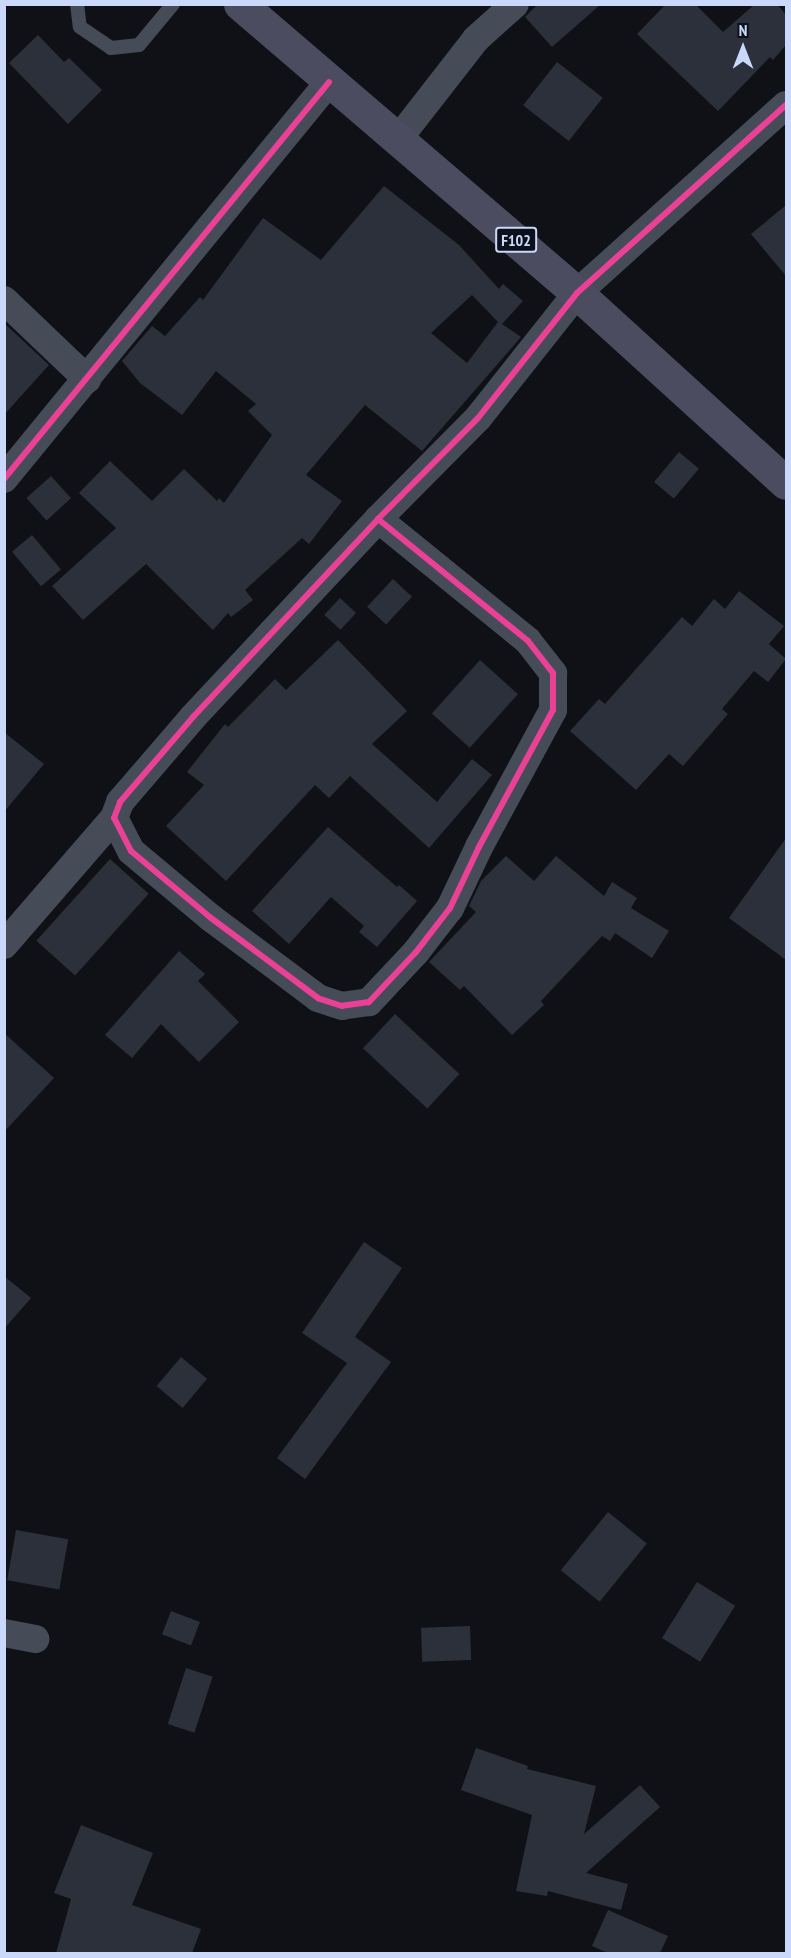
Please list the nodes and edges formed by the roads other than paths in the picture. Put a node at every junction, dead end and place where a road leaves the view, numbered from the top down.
1 (77, 4) edge
2 (173, 4) edge
3 (240, 4) edge
4 (515, 4) edge
5 (329, 82) junction
6 (786, 105) edge
7 (399, 138) junction
8 (577, 293) junction
9 (4, 300) edge
10 (87, 379) junction
11 (4, 480) edge
12 (786, 483) edge
13 (378, 519) junction
14 (114, 818) junction
15 (4, 945) edge
16 (4, 1632) edge
17 (35, 1639) dead end

1 - 2 lane
3 - 5 main road, F102
4 - 7 street
5 - 7 main road, F102
5 - 10 street
6 - 8 street
7 - 8 main road, F102
8 - 12 main road, F102
8 - 13 street
9 - 10 street
10 - 11 street
13 - 14 street
13 - 14 street
14 - 15 street
16 - 17 street

